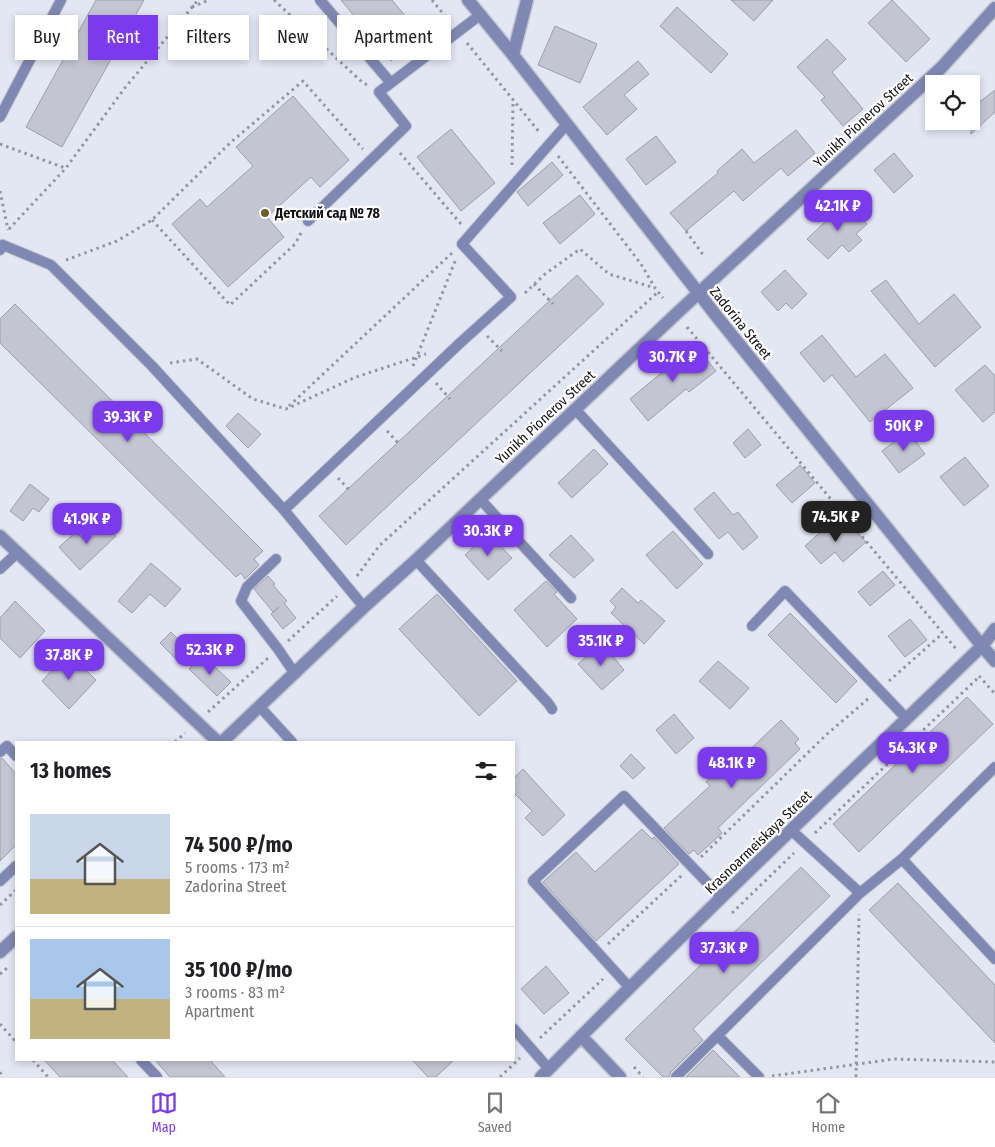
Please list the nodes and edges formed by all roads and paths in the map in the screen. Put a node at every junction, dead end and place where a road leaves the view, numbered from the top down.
1 (61, 0) edge
2 (198, 0) edge
3 (209, 0) edge
4 (274, 0) edge
5 (320, 0) edge
6 (468, 0) edge
7 (527, 0) edge
8 (192, 7) junction
9 (995, 8) edge
10 (480, 15) junction
11 (514, 55) junction
12 (391, 82) junction
13 (379, 92) junction
14 (514, 100) dead end
15 (0, 117) edge
16 (567, 124) junction
17 (390, 141) junction
18 (0, 144) edge
19 (372, 159) junction
20 (66, 168) junction
21 (511, 188) junction
22 (0, 191) edge
23 (152, 220) junction
24 (308, 221) joint
25 (9, 228) junction
26 (686, 231) dead end
27 (470, 234) junction
28 (462, 244) junction
29 (2, 248) edge
30 (704, 256) dead end
31 (51, 265) junction
32 (545, 274) dead end
33 (534, 284) dead end
34 (658, 292) junction
35 (698, 293) junction
36 (663, 298) dead end
37 (553, 304) dead end
38 (688, 327) dead end
39 (483, 332) dead end
40 (434, 351) dead end
41 (502, 351) dead end
42 (417, 357) junction
43 (152, 366) junction
44 (410, 372) dead end
45 (432, 379) dead end
46 (450, 399) dead end
47 (286, 409) junction
48 (575, 409) junction
49 (382, 426) dead end
50 (400, 445) dead end
51 (332, 472) dead end
52 (351, 492) dead end
53 (480, 499) junction
54 (284, 510) junction
55 (0, 536) edge
56 (18, 552) junction
57 (708, 554) dead end
58 (276, 559) dead end
59 (416, 560) junction
60 (0, 569) edge
61 (348, 587) junction
62 (571, 598) dead end
63 (364, 607) junction
64 (752, 626) dead end
65 (995, 629) edge
66 (943, 633) junction
67 (982, 646) junction
68 (278, 649) junction
69 (995, 660) edge
70 (966, 661) junction
71 (295, 674) junction
72 (979, 676) junction
73 (879, 689) junction
74 (995, 694) edge
75 (260, 707) junction
76 (552, 709) dead end
77 (906, 719) junction
78 (196, 722) junction
79 (176, 741) edge
80 (217, 741) edge
81 (223, 741) edge
82 (291, 741) edge
83 (0, 752) edge
84 (15, 755) edge
85 (995, 768) edge
86 (791, 830) junction
87 (805, 843) junction
88 (902, 858) junction
89 (691, 866) junction
90 (15, 867) edge
91 (0, 881) edge
92 (15, 891) edge
93 (860, 893) junction
94 (722, 898) junction
95 (0, 905) edge
96 (726, 918) dead end
97 (15, 938) edge
98 (0, 952) edge
99 (598, 953) junction
100 (995, 959) edge
101 (613, 969) junction
102 (630, 988) junction
103 (0, 1024) edge
104 (515, 1030) edge
105 (580, 1036) junction
106 (718, 1036) junction
107 (15, 1041) edge
108 (530, 1048) junction
109 (34, 1061) edge
110 (142, 1061) edge
111 (995, 1062) edge
112 (857, 1064) junction
113 (0, 1072) edge
114 (545, 1073) edge
115 (2, 1077) edge
116 (48, 1077) edge
117 (157, 1077) edge
118 (500, 1077) edge
119 (620, 1077) edge
120 (676, 1077) edge
121 (759, 1077) edge
122 (764, 1077) edge
123 (856, 1077) edge

1 - 15 lane
2 - 8 path
3 - 8 path
4 - 13 path
5 - 12 lane
6 - 10 street, Zadorina Street
7 - 11 street
8 - 20 path
9 - 35 street, Yunikh Pionerov Street
10 - 11 street, Zadorina Street
10 - 12 lane
11 - 16 street, Zadorina Street
12 - 13 lane
13 - 17 lane
14 - 21 path
16 - 21 lane
16 - 35 street, Zadorina Street
17 - 19 lane
17 - 27 path
18 - 20 path
19 - 23 path
19 - 24 lane
20 - 25 path
21 - 27 lane
22 - 25 path
23 - 24 path
23 - 31 path
25 - 29 path
26 - 30 path
27 - 28 lane
28 - 42 path
28 - 47 path
28 - 54 lane
29 - 31 lane
31 - 43 lane
32 - 34 path
33 - 37 path
34 - 36 path
34 - 61 path
35 - 48 street, Yunikh Pionerov Street
35 - 67 street, Zadorina Street
38 - 66 path
39 - 41 path
40 - 42 path
42 - 44 path
42 - 47 path
43 - 47 path
43 - 54 lane
45 - 46 path
48 - 53 street, Yunikh Pionerov Street
48 - 57 lane
49 - 50 path
51 - 52 path
53 - 59 street, Yunikh Pionerov Street
53 - 62 lane
54 - 61 lane
55 - 56 street
56 - 60 lane
56 - 78 street
58 - 68 lane
59 - 63 street, Yunikh Pionerov Street
59 - 76 lane
61 - 63 lane
61 - 68 path
63 - 71 street, Yunikh Pionerov Street
64 - 73 lane
65 - 67 street, Krasnoarmeiskaya Street
66 - 70 path
66 - 73 path
67 - 69 street, Zadorina Street
67 - 70 street, Krasnoarmeiskaya Street
68 - 71 lane
68 - 78 path
70 - 72 path
70 - 77 street, Krasnoarmeiskaya Street
71 - 75 street, Yunikh Pionerov Street
72 - 74 path
72 - 87 path
73 - 77 lane
73 - 89 path
75 - 81 street, Yunikh Pionerov Street
75 - 82 lane
77 - 86 street, Krasnoarmeiskaya Street
78 - 79 path
78 - 80 street
83 - 84 lane
85 - 88 lane
86 - 87 lane
86 - 94 street, Krasnoarmeiskaya Street
87 - 93 lane
87 - 96 path
88 - 93 lane
88 - 100 lane
89 - 94 lane
89 - 99 path
89 - 99 lane
90 - 91 lane
92 - 95 path
93 - 106 lane
93 - 112 path
94 - 102 street, Krasnoarmeiskaya Street
97 - 98 street
99 - 101 lane
101 - 102 lane
101 - 108 path
102 - 105 street, Krasnoarmeiskaya Street
103 - 107 path
104 - 108 lane
105 - 114 street, Krasnoarmeiskaya Street
105 - 119 street
106 - 120 lane
106 - 121 lane
108 - 114 lane
108 - 118 path
109 - 116 path
110 - 117 lane
111 - 112 path
112 - 122 path
112 - 123 path
113 - 115 path

